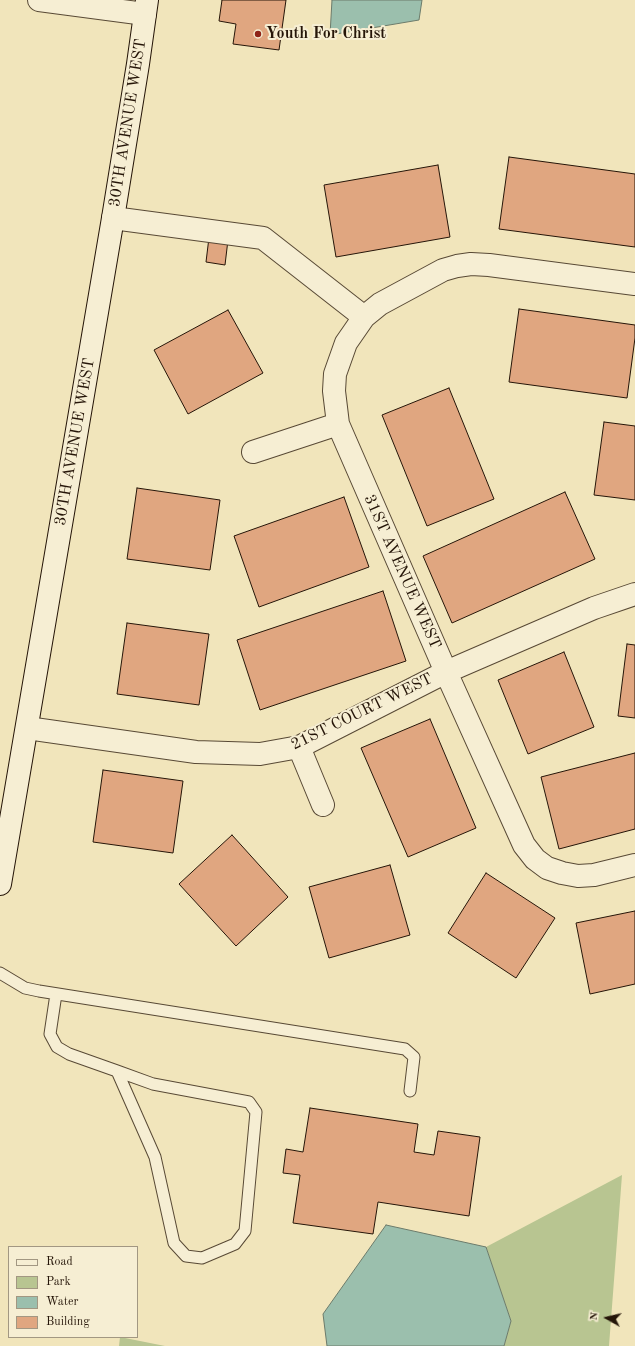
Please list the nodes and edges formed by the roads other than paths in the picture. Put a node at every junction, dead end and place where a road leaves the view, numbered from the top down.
1 (39, 0) edge
2 (146, 7) edge
3 (113, 218) junction
4 (635, 284) edge
5 (364, 317) junction
6 (338, 424) junction
7 (253, 452) dead end
8 (635, 594) edge
9 (446, 672) junction
10 (27, 728) junction
11 (299, 746) junction
12 (323, 805) dead end
13 (635, 865) edge
14 (0, 884) edge
15 (0, 973) edge
16 (56, 994) junction
17 (117, 1071) junction
18 (410, 1091) dead end

1 - 2 street
2 - 3 street, 30TH AVENUE WEST
3 - 5 street
3 - 10 street, 30TH AVENUE WEST
4 - 5 street, 31ST AVENUE WEST
5 - 6 street, 31ST AVENUE WEST
6 - 7 street
6 - 9 street, 31ST AVENUE WEST
8 - 9 street, 21ST COURT WEST
9 - 11 street, 21ST COURT WEST
9 - 13 street, 31ST AVENUE WEST
10 - 11 street, 21ST COURT WEST
10 - 14 street, 30TH AVENUE WEST
11 - 12 street
15 - 16 lane
16 - 17 lane
16 - 18 lane
17 - 17 lane

